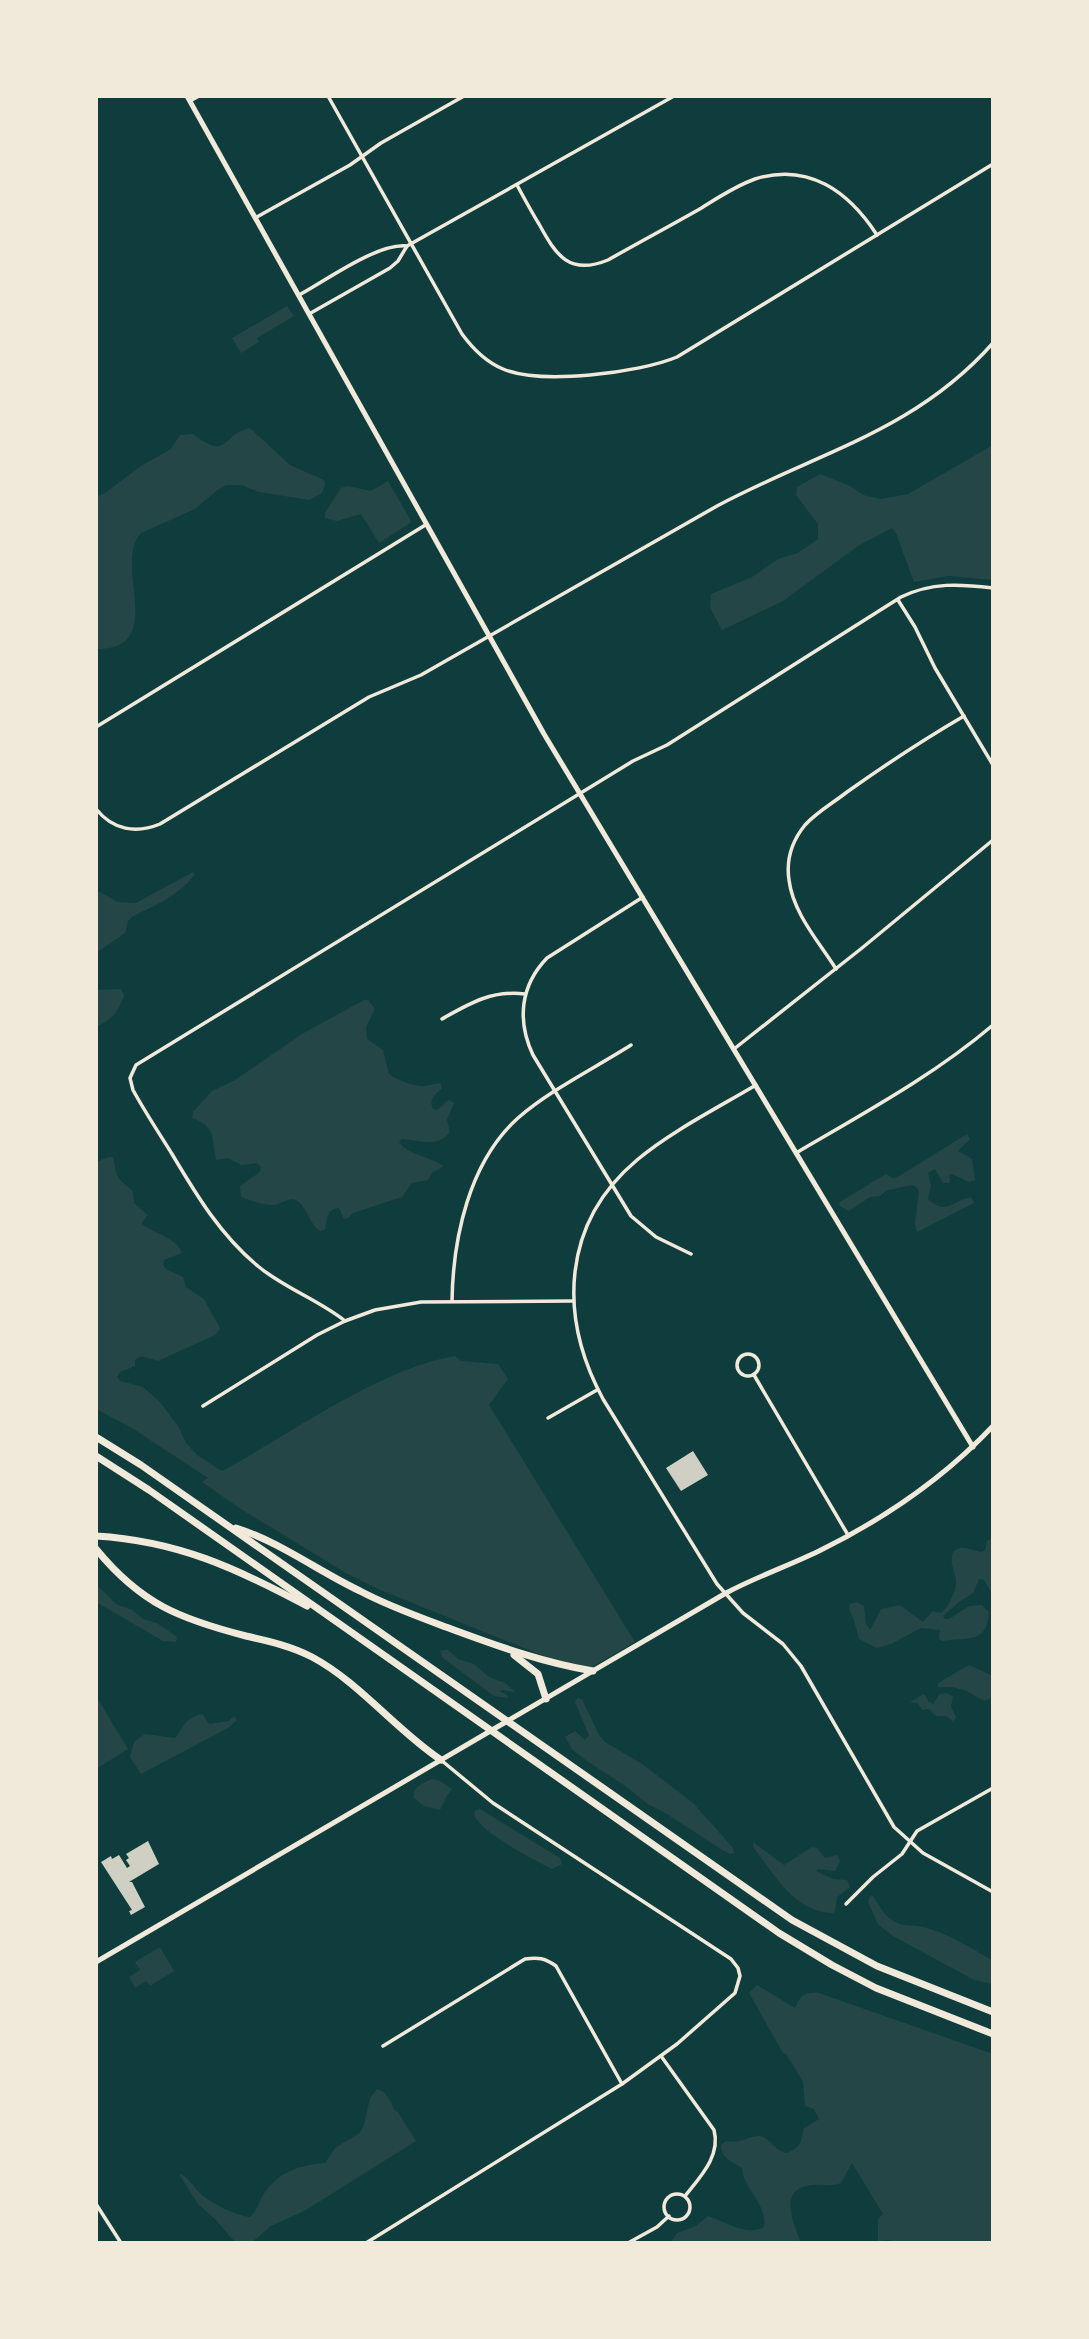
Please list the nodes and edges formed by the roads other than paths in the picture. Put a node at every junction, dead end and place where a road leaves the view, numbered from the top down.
1 (199, 96) edge
2 (328, 96) edge
3 (464, 96) edge
4 (674, 96) edge
5 (189, 99) edge
6 (362, 156) junction
7 (993, 164) edge
8 (517, 185) junction
9 (255, 218) junction
10 (877, 235) junction
11 (409, 245) junction
12 (299, 296) junction
13 (309, 314) junction
14 (993, 343) edge
15 (427, 524) junction
16 (993, 588) edge
17 (898, 600) junction
18 (489, 635) junction
19 (964, 716) junction
20 (96, 727) edge
21 (993, 765) edge
22 (580, 794) junction
23 (96, 809) edge
24 (993, 840) edge
25 (642, 897) junction
26 (836, 969) junction
27 (525, 994) junction
28 (442, 1019) dead end
29 (993, 1025) edge
30 (631, 1045) dead end
31 (734, 1049) junction
32 (756, 1085) junction
33 (555, 1092) junction
34 (796, 1153) junction
35 (612, 1185) junction
36 (691, 1254) dead end
37 (452, 1301) junction
38 (573, 1301) junction
39 (345, 1321) junction
40 (754, 1375) junction
41 (598, 1389) junction
42 (203, 1405) dead end
43 (548, 1418) dead end
44 (993, 1426) edge
45 (96, 1437) edge
46 (973, 1447) junction
47 (96, 1456) edge
48 (228, 1526) junction
49 (97, 1535) edge
50 (848, 1535) junction
51 (96, 1549) edge
52 (725, 1594) junction
53 (330, 1617) junction
54 (508, 1650) junction
55 (593, 1671) junction
56 (546, 1699) junction
57 (441, 1760) junction
58 (993, 1788) edge
59 (909, 1843) junction
60 (993, 1892) edge
61 (846, 1904) dead end
62 (96, 1962) edge
63 (993, 2012) edge
64 (993, 2034) edge
65 (383, 2046) dead end
66 (661, 2056) junction
67 (622, 2084) junction
68 (685, 2196) junction
69 (96, 2204) edge
70 (669, 2216) junction
71 (121, 2243) edge
72 (366, 2243) edge
73 (628, 2243) edge

1 - 5 street
2 - 6 street
3 - 6 street
4 - 8 street
5 - 9 main road
6 - 9 street
6 - 11 street
7 - 10 street
8 - 10 street
8 - 11 street
9 - 12 main road
10 - 11 street
11 - 12 street
11 - 13 street
12 - 13 main road
13 - 15 main road
14 - 18 street
15 - 18 main road
15 - 20 street
16 - 17 street
17 - 19 street
17 - 22 street
18 - 22 main road
18 - 23 street
19 - 21 street
19 - 26 street
22 - 25 main road
22 - 39 street
24 - 26 street
25 - 27 street
25 - 31 main road
26 - 31 street
27 - 28 street
27 - 33 street
29 - 34 street
30 - 33 street
31 - 32 main road
32 - 34 main road
32 - 35 street
33 - 35 street
33 - 37 street
34 - 46 main road
35 - 36 street
35 - 38 street
37 - 38 street
37 - 39 street
38 - 41 street
39 - 42 street
40 - 40 street
40 - 50 street
41 - 43 street
41 - 52 street
44 - 46 main road
45 - 48 highway
46 - 50 main road
47 - 53 highway
48 - 54 highway
48 - 63 highway
49 - 53 highway
50 - 52 main road
51 - 57 highway
52 - 55 main road
52 - 59 street
53 - 64 highway
54 - 55 highway
54 - 56 highway
55 - 56 main road
56 - 57 main road
57 - 62 main road
57 - 66 street
58 - 59 street
59 - 60 street
59 - 61 street
65 - 67 street
66 - 67 street
66 - 68 street
67 - 72 street
68 - 70 street
68 - 70 street
69 - 71 street
70 - 73 street

